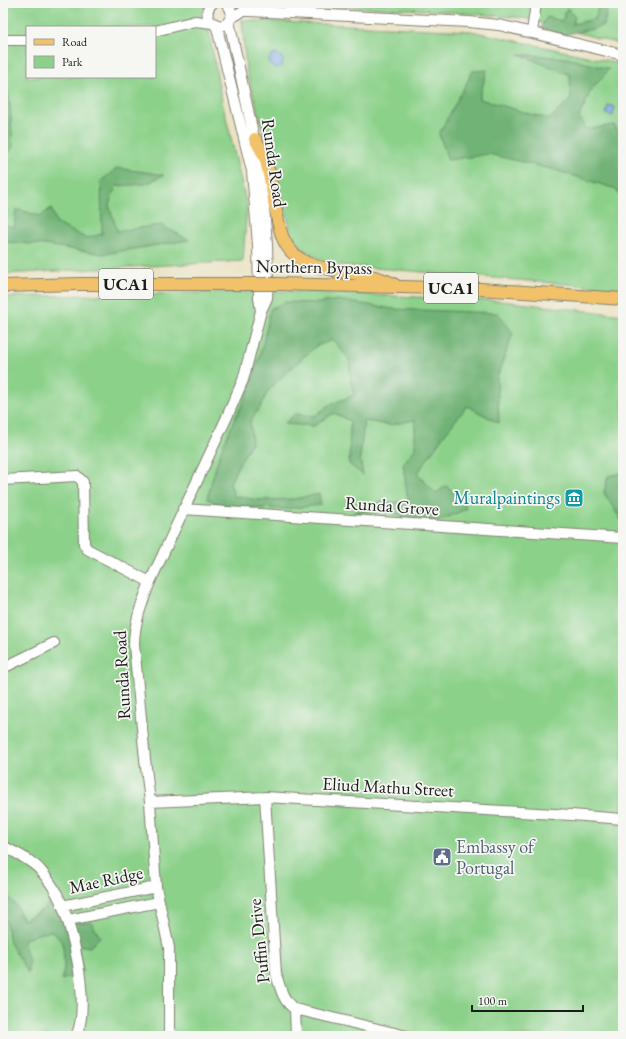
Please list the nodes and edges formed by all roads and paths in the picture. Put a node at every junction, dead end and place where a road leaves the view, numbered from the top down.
1 (536, 3) edge
2 (210, 6) edge
3 (229, 13) edge
4 (195, 21) junction
5 (213, 24) junction
6 (156, 31) edge
7 (532, 32) junction
8 (3, 40) edge
9 (26, 40) edge
10 (623, 55) edge
11 (255, 139) junction
12 (3, 286) edge
13 (398, 287) junction
14 (623, 299) edge
15 (261, 311) junction
16 (3, 480) edge
17 (183, 510) junction
18 (623, 538) edge
19 (150, 582) junction
20 (54, 643) dead end
21 (3, 668) edge
22 (265, 797) junction
23 (150, 802) junction
24 (623, 819) edge
25 (3, 846) edge
26 (156, 887) junction
27 (159, 902) junction
28 (62, 906) junction
29 (68, 920) junction
30 (296, 1009) junction
31 (76, 1036) edge
32 (169, 1036) edge
33 (296, 1036) edge
34 (407, 1036) edge

1 - 7 street
2 - 4 street
2 - 5 street, Runda Road
3 - 5 street
3 - 7 street
3 - 11 street, Runda Road
4 - 5 street
4 - 6 street
5 - 15 street, Runda Road
7 - 10 street
8 - 9 street
11 - 13 main road
11 - 15 street, Runda Road
12 - 13 main road, Northern Bypass / UCA1, bridge
13 - 14 main road, Northern Bypass / UCA1
15 - 17 street, Runda Road
16 - 19 street
17 - 18 street, Runda Grove
17 - 19 street, Runda Road
19 - 23 street, Runda Road
20 - 21 street
22 - 23 street, Eliud Mathu Street
22 - 24 street, Eliud Mathu Street
22 - 30 street, Puffin Drive
23 - 26 street, Runda Road
25 - 28 street, Mae Ridge
26 - 27 street, Runda Road
26 - 28 street, Mae Ridge
27 - 29 street, Mae Ridge
27 - 32 street, Runda Road
28 - 29 street, Mae Ridge
29 - 31 street, Mae Ridge
30 - 33 street
30 - 34 street

